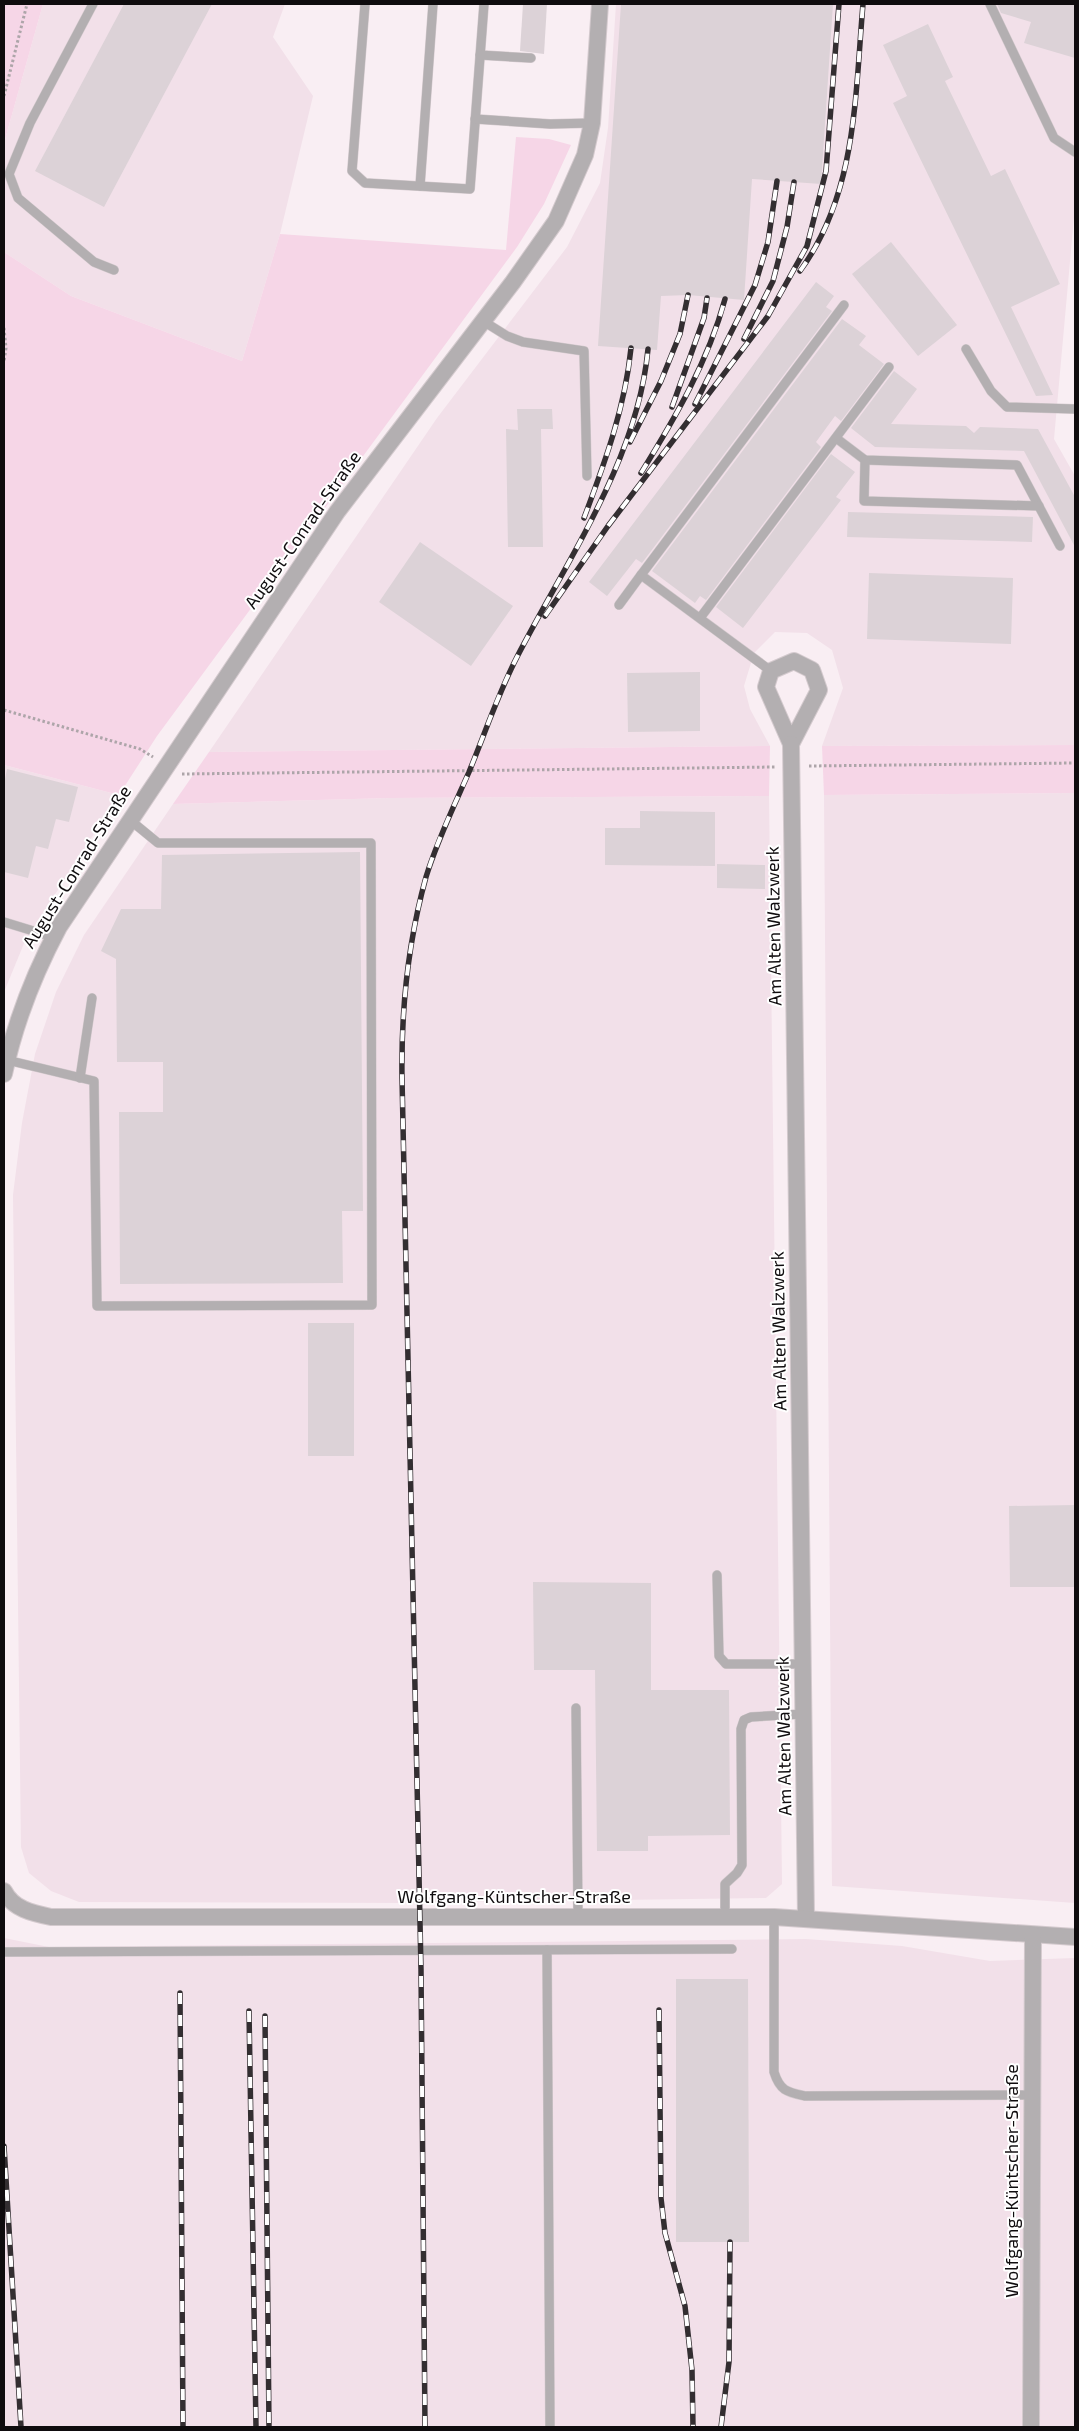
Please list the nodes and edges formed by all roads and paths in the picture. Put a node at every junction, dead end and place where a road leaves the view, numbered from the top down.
1 (27, 4) edge
2 (93, 4) edge
3 (365, 4) edge
4 (433, 4) edge
5 (484, 4) edge
6 (600, 4) edge
7 (990, 4) edge
8 (480, 55) junction
9 (531, 58) dead end
10 (4, 96) edge
11 (475, 119) junction
12 (592, 123) junction
13 (1075, 152) edge
14 (420, 186) junction
15 (114, 270) dead end
16 (844, 305) dead end
17 (483, 321) junction
18 (4, 328) edge
19 (966, 349) dead end
20 (4, 362) edge
21 (889, 367) dead end
22 (1075, 409) edge
23 (836, 438) junction
24 (866, 460) junction
25 (587, 476) dead end
26 (1039, 506) junction
27 (1060, 546) dead end
28 (641, 575) junction
29 (619, 605) dead end
30 (700, 618) junction
31 (770, 671) junction
32 (4, 710) edge
33 (791, 744) junction
34 (1075, 763) edge
35 (166, 765) junction
36 (792, 767) junction
37 (130, 820) junction
38 (4, 922) edge
39 (53, 937) junction
40 (92, 998) dead end
41 (5, 1067) edge
42 (80, 1078) junction
43 (717, 1575) dead end
44 (802, 1664) junction
45 (576, 1708) dead end
46 (803, 1714) junction
47 (4, 1891) edge
48 (578, 1916) junction
49 (725, 1917) junction
50 (774, 1917) junction
51 (806, 1918) junction
52 (1034, 1935) junction
53 (1075, 1937) edge
54 (732, 1949) dead end
55 (547, 1950) junction
56 (4, 1952) edge
57 (1032, 2095) junction
58 (550, 2427) edge
59 (1032, 2427) edge

1 - 10 path
2 - 15 lane
3 - 14 lane
4 - 14 lane
5 - 8 lane
6 - 12 street, August-Conrad-Straße
7 - 13 lane
8 - 9 lane
8 - 11 lane
11 - 12 lane
11 - 14 lane
12 - 17 street, August-Conrad-Straße
16 - 28 lane
17 - 25 lane
17 - 35 street, August-Conrad-Straße
18 - 20 path
19 - 22 lane
21 - 23 lane
23 - 24 lane
23 - 30 lane
24 - 26 lane
24 - 26 lane
26 - 27 lane
28 - 29 lane
28 - 30 lane
30 - 31 lane
31 - 33 street, Am Alten Walzwerk
31 - 33 street, Am Alten Walzwerk
32 - 35 path
33 - 36 street, Am Alten Walzwerk
34 - 36 path
35 - 36 path
35 - 37 street, August-Conrad-Straße
36 - 44 street, Am Alten Walzwerk
37 - 39 street, August-Conrad-Straße
37 - 42 lane
38 - 39 lane
39 - 41 street, August-Conrad-Straße
40 - 42 lane
41 - 42 lane
43 - 44 lane
44 - 46 street, Am Alten Walzwerk
45 - 48 lane
46 - 49 lane
46 - 51 street, Am Alten Walzwerk
47 - 48 street, Wolfgang-Küntscher-Straße
48 - 49 street, Wolfgang-Küntscher-Straße
49 - 50 street, Wolfgang-Küntscher-Straße
50 - 51 street, Wolfgang-Küntscher-Straße
50 - 57 lane
51 - 52 street, Wolfgang-Küntscher-Straße
52 - 53 street, Wolfgang-Küntscher-Straße
52 - 57 street, Wolfgang-Küntscher-Straße
54 - 55 lane
55 - 56 lane
55 - 58 lane
57 - 59 street, Wolfgang-Küntscher-Straße

